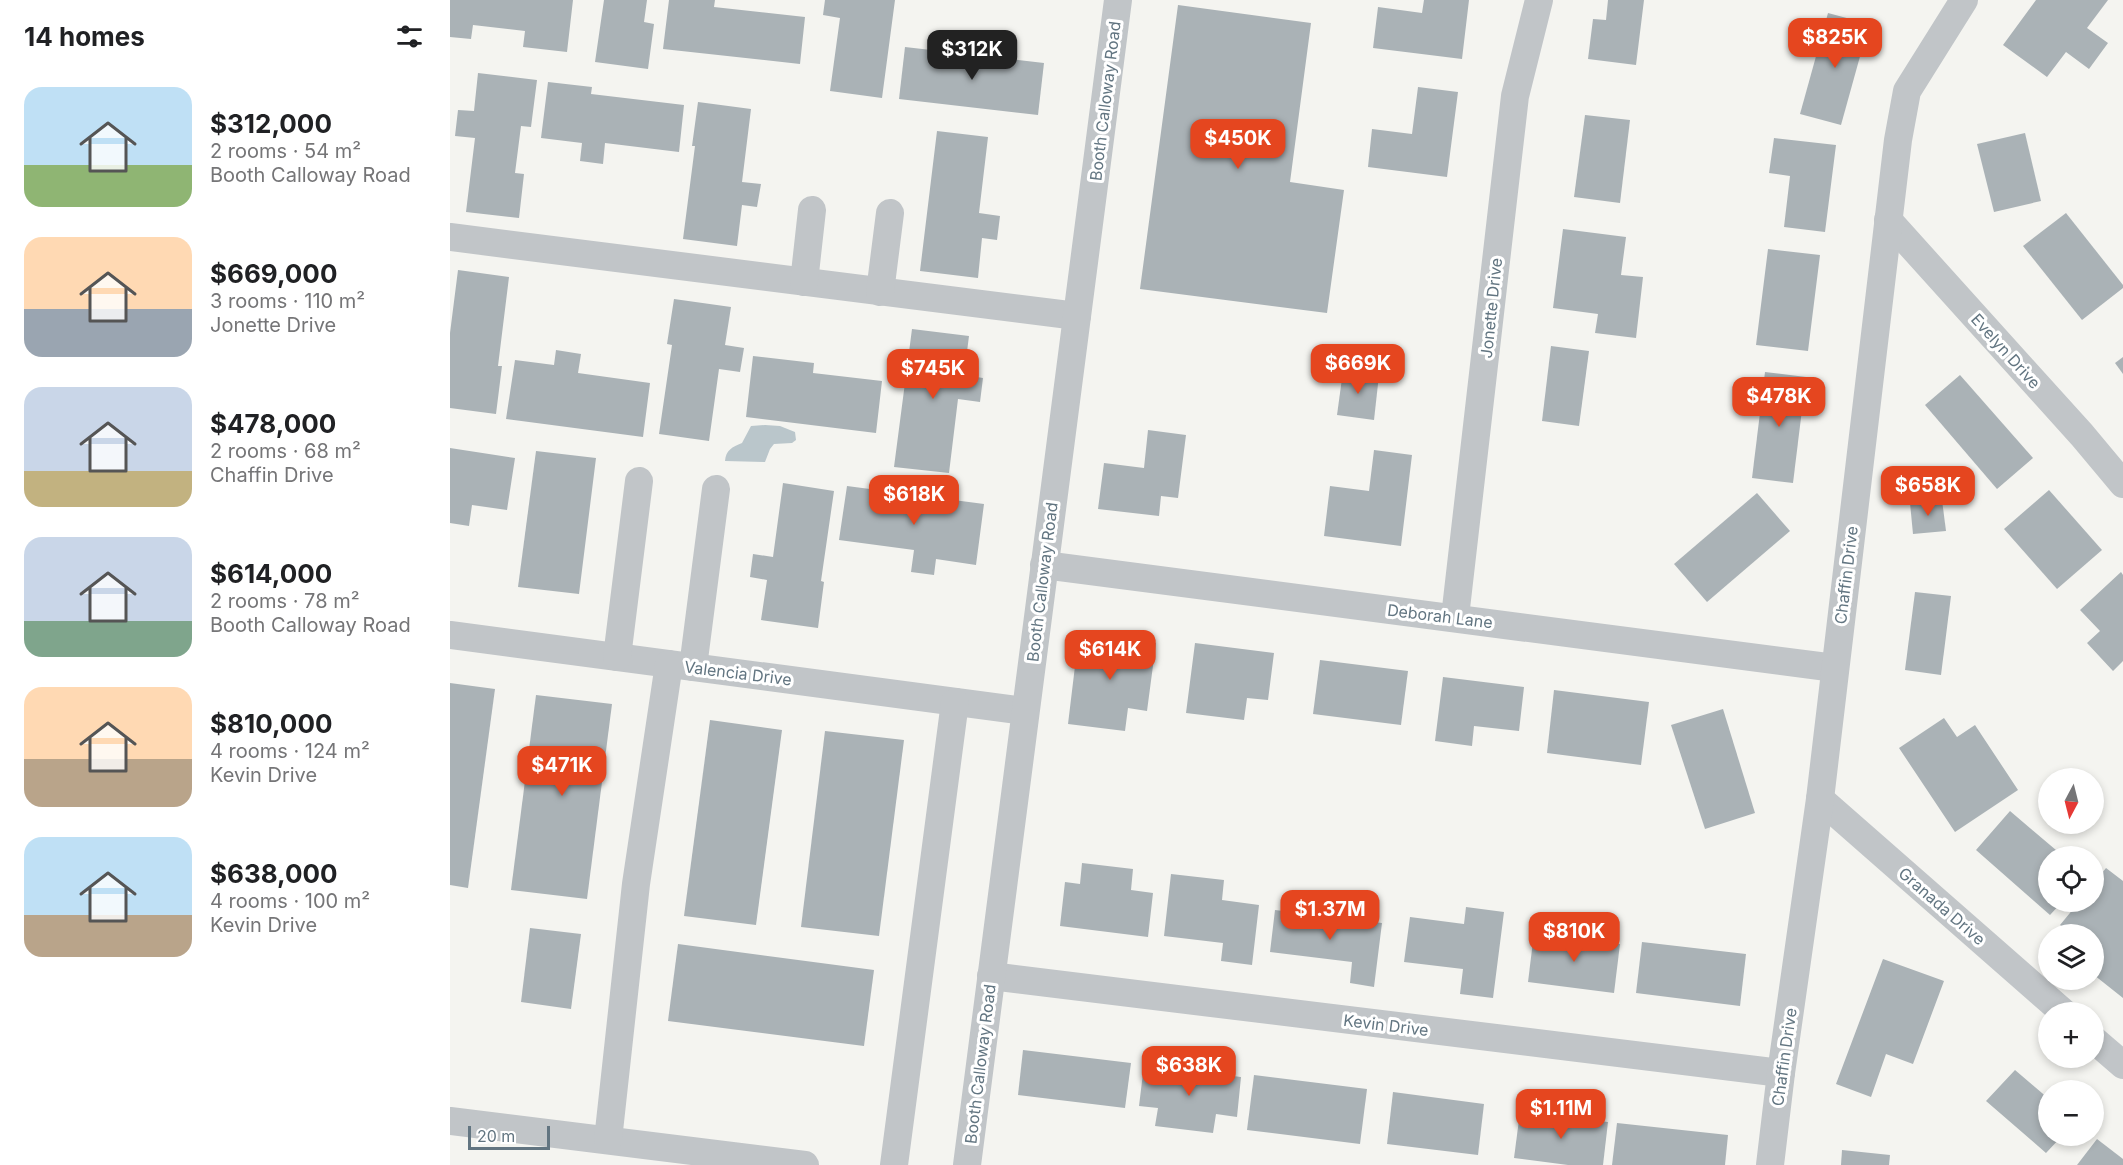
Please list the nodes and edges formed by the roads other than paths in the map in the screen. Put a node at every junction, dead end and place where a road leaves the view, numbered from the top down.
1 (1118, 0) edge
2 (1539, 0) edge
3 (1964, 0) edge
4 (812, 210) dead end
5 (890, 213) dead end
6 (1888, 220) junction
7 (450, 237) edge
8 (804, 282) junction
9 (880, 292) junction
10 (1077, 316) junction
11 (639, 481) dead end
12 (2123, 484) edge
13 (716, 489) dead end
14 (1044, 565) junction
15 (1455, 617) junction
16 (450, 635) edge
17 (617, 657) junction
18 (681, 666) junction
19 (1835, 668) junction
20 (955, 702) junction
21 (1025, 711) junction
22 (1820, 799) junction
23 (991, 976) junction
24 (2052, 1002) edge
25 (2104, 1049) edge
26 (2123, 1065) edge
27 (1781, 1073) junction
28 (450, 1121) edge
29 (608, 1140) junction
30 (805, 1165) edge
31 (894, 1165) edge
32 (967, 1165) edge
33 (1770, 1165) edge

1 - 10 street, Booth Calloway Road
2 - 15 street, Jonette Drive
3 - 6 street, Chaffin Drive
4 - 8 street
5 - 9 street
6 - 12 street, Evelyn Drive
6 - 19 street, Chaffin Drive
7 - 8 street
8 - 9 street
9 - 10 street
10 - 14 street, Booth Calloway Road
11 - 17 street
13 - 18 street
14 - 15 street, Deborah Lane
14 - 21 street, Booth Calloway Road
15 - 19 street, Deborah Lane
16 - 17 street, Valencia Drive
17 - 18 street, Valencia Drive
18 - 20 street, Valencia Drive
18 - 29 street
19 - 22 street, Chaffin Drive
20 - 21 street, Valencia Drive
20 - 31 street
21 - 23 street, Booth Calloway Road
22 - 24 street, Granada Drive
22 - 27 street, Chaffin Drive
23 - 27 street, Kevin Drive
23 - 32 street, Booth Calloway Road
25 - 26 street
27 - 33 street, Chaffin Drive
28 - 29 street
29 - 30 street

